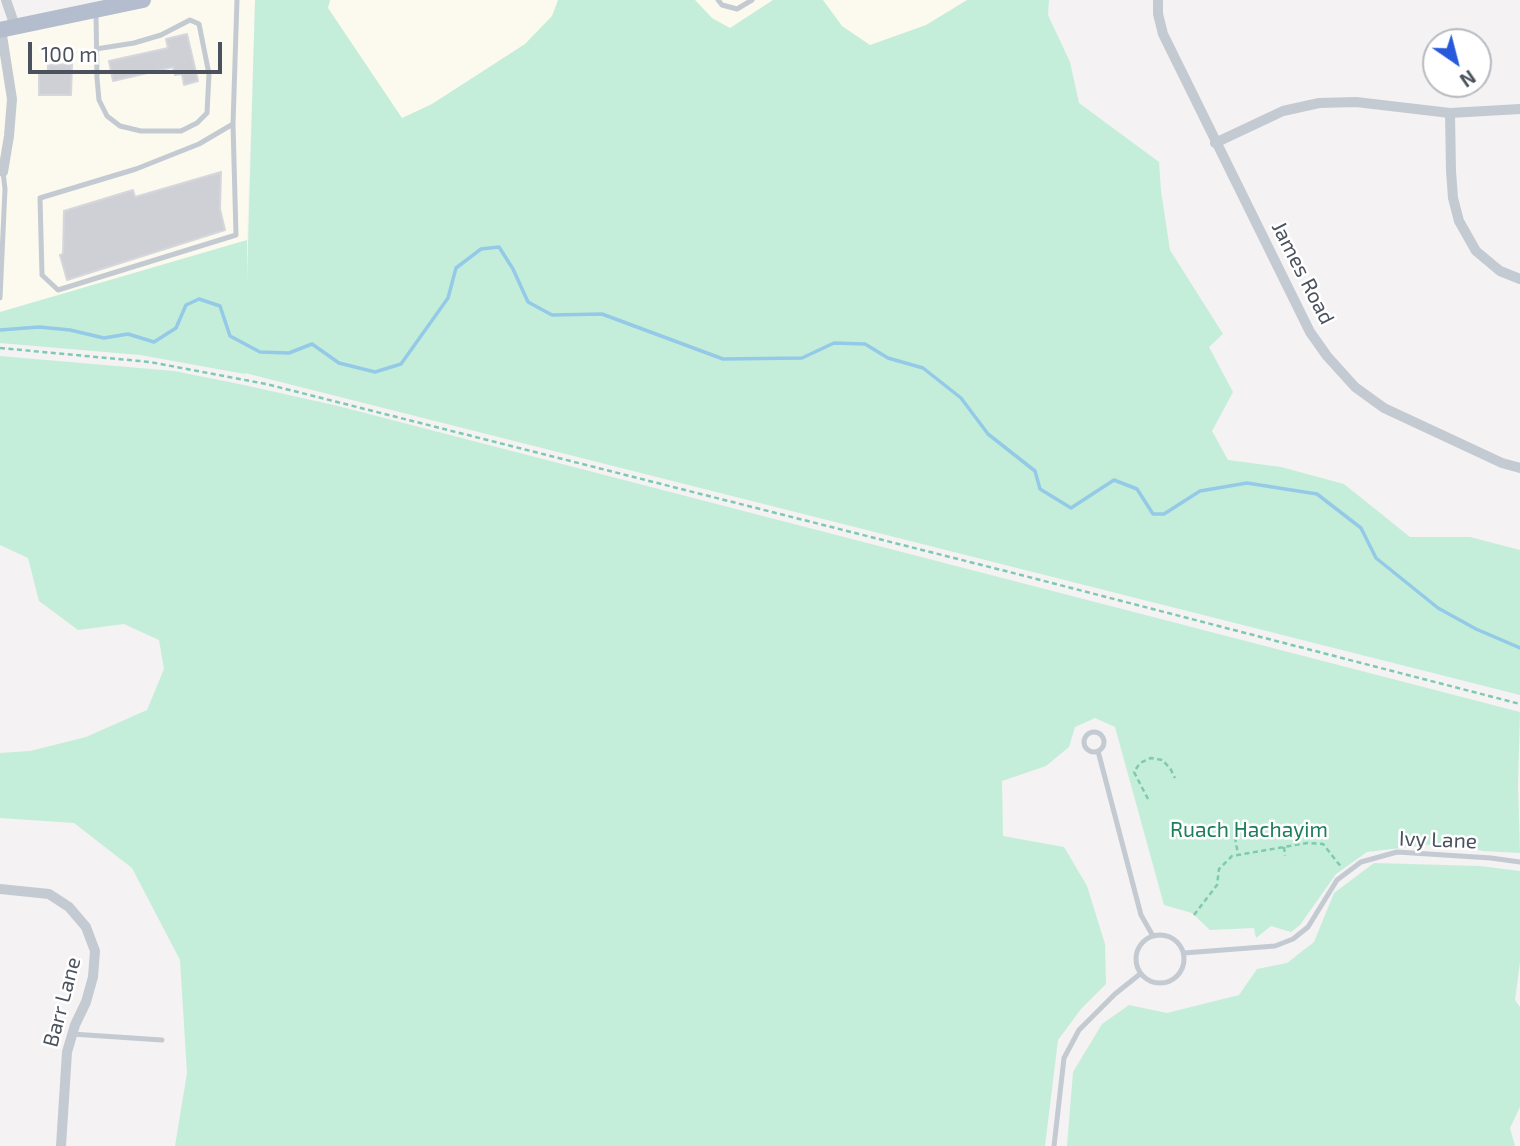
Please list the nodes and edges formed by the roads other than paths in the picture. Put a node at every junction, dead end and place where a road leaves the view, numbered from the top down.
1 (6, 0) edge
2 (143, 0) edge
3 (237, 0) edge
4 (718, 0) edge
5 (752, 0) edge
6 (1158, 0) edge
7 (96, 11) junction
8 (6, 28) edge
9 (96, 49) junction
10 (1520, 109) edge
11 (1450, 113) junction
12 (233, 124) junction
13 (1215, 143) junction
14 (1, 172) edge
15 (1520, 279) edge
16 (0, 298) edge
17 (1520, 468) edge
18 (1098, 751) dead end
19 (1520, 862) edge
20 (0, 889) edge
21 (1153, 936) junction
22 (1184, 953) junction
23 (1140, 974) junction
24 (72, 1034) junction
25 (162, 1040) dead end
26 (61, 1146) edge
27 (1054, 1146) edge

1 - 8 street
2 - 7 main road
3 - 12 lane
4 - 5 lane
6 - 13 street, James Road
7 - 8 main road
7 - 9 lane
8 - 14 street
9 - 9 lane
10 - 11 street
11 - 13 street
11 - 15 street
12 - 12 lane
13 - 17 street, James Road
14 - 16 lane
18 - 21 lane
19 - 22 lane, Ivy Lane
20 - 24 street, Barr Lane
21 - 22 lane
21 - 23 lane
22 - 23 lane
23 - 27 lane
24 - 25 lane
24 - 26 street, Barr Lane

